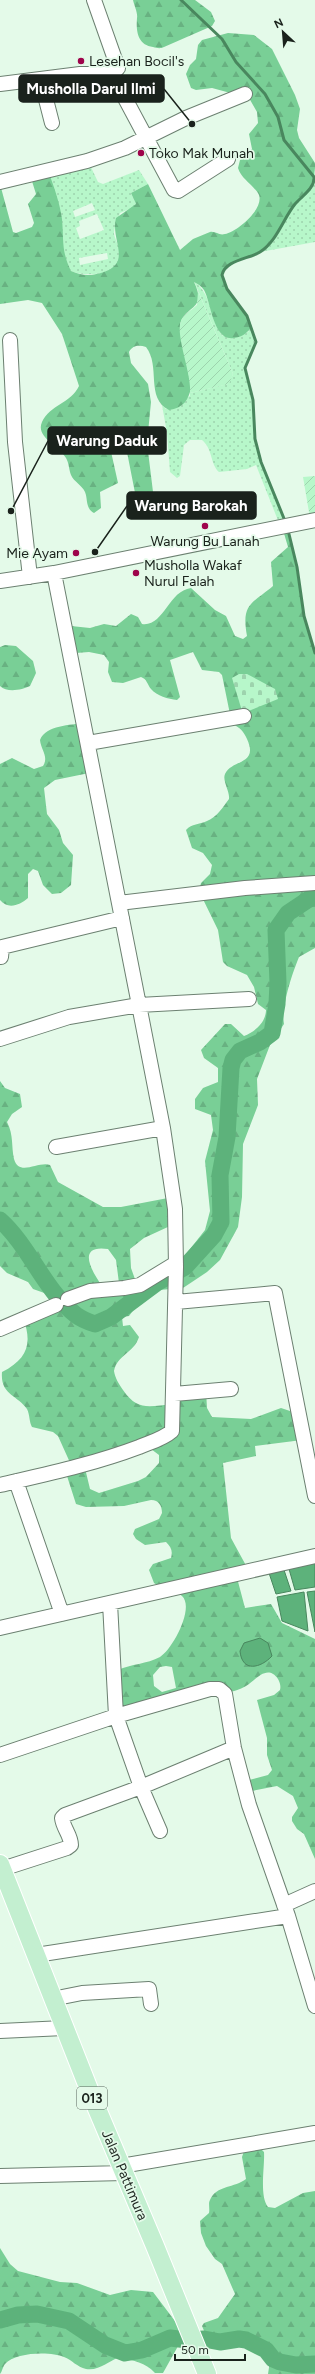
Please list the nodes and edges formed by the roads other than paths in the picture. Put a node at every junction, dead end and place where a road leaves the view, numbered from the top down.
1 (94, 0) edge
2 (112, 74) junction
3 (41, 80) junction
4 (0, 84) edge
5 (245, 94) dead end
6 (52, 123) dead end
7 (146, 137) junction
8 (228, 159) dead end
9 (0, 182) edge
10 (10, 340) dead end
11 (315, 520) edge
12 (54, 573) junction
13 (30, 577) junction
14 (0, 581) edge
15 (244, 716) dead end
16 (88, 743) junction
17 (315, 883) edge
18 (119, 903) junction
19 (122, 918) junction
20 (1, 957) edge
21 (249, 999) dead end
22 (139, 1005) junction
23 (0, 1039) edge
24 (163, 1128) junction
25 (56, 1147) dead end
26 (176, 1270) junction
27 (176, 1302) junction
28 (0, 1329) edge
29 (230, 1389) dead end
30 (174, 1394) junction
31 (16, 1481) junction
32 (0, 1485) edge
33 (315, 1496) edge
34 (315, 1556) edge
35 (110, 1603) junction
36 (62, 1614) junction
37 (0, 1628) edge
38 (116, 1716) junction
39 (234, 1748) junction
40 (0, 1755) edge
41 (141, 1787) junction
42 (160, 1831) dead end
43 (1, 1866) edge
44 (315, 1891) edge
45 (286, 1910) junction
46 (36, 1955) junction
47 (52, 1999) junction
48 (151, 2004) dead end
49 (315, 2006) edge
50 (64, 2028) junction
51 (0, 2030) edge
52 (315, 2133) edge
53 (123, 2169) junction
54 (0, 2176) edge
55 (206, 2374) edge

1 - 2 street
2 - 3 street
2 - 7 street
3 - 4 street
3 - 6 street
5 - 7 street
7 - 8 street
7 - 9 street
10 - 13 street
11 - 12 street
12 - 13 street
12 - 16 street
13 - 14 street
15 - 16 street
16 - 18 street
17 - 18 street
18 - 19 street
19 - 20 street
19 - 22 street
21 - 22 street
22 - 23 street
22 - 24 street
24 - 25 street
24 - 26 street
26 - 27 street
26 - 28 street
27 - 30 street
27 - 33 street
29 - 30 street
30 - 31 street
31 - 32 street
31 - 36 street
34 - 35 street
35 - 36 street
35 - 38 street
36 - 37 street
38 - 39 street
38 - 40 street
38 - 41 street
39 - 41 street
39 - 45 street
41 - 42 street
41 - 43 street
43 - 46 main road, Jalan Pattimura / 013
44 - 45 street
45 - 46 street
45 - 49 street
46 - 47 main road, Jalan Pattimura / 013
47 - 48 street
47 - 50 main road, Jalan Pattimura / 013
50 - 51 street
50 - 53 main road, Jalan Pattimura / 013
52 - 53 street
53 - 54 street
53 - 55 main road, Jalan Pattimura / 013

